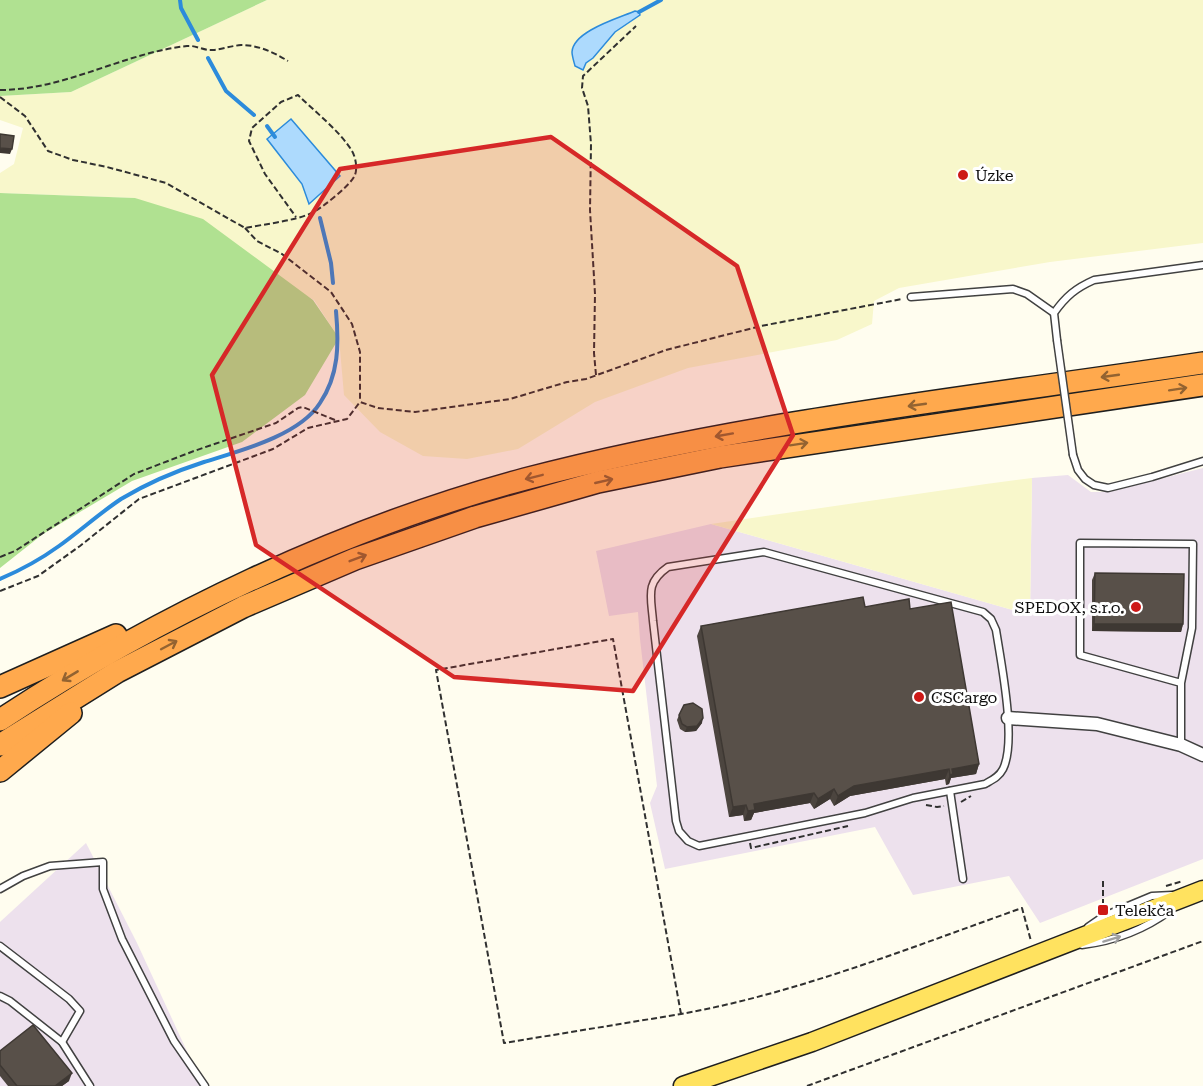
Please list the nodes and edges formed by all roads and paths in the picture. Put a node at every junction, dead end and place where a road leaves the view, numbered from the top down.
1 (636, 26) dead end
2 (288, 60) dead end
3 (0, 90) edge
4 (0, 97) edge
5 (296, 217) junction
6 (245, 228) junction
7 (1203, 265) edge
8 (911, 297) joint
9 (1054, 313) junction
10 (1203, 363) edge
11 (596, 375) junction
12 (1203, 385) edge
13 (360, 402) junction
14 (336, 421) junction
15 (1203, 461) edge
16 (0, 557) edge
17 (0, 591) edge
18 (158, 626) junction
19 (117, 672) junction
20 (1181, 683) junction
21 (0, 687) edge
22 (1008, 718) junction
23 (0, 720) edge
24 (0, 745) edge
25 (1181, 746) junction
26 (1203, 755) edge
27 (0, 771) edge
28 (950, 791) junction
29 (963, 879) dead end
30 (1103, 881) dead end
31 (0, 889) edge
32 (1199, 892) edge
33 (1103, 910) dead end
34 (1203, 940) edge
35 (0, 946) edge
36 (1035, 956) junction
37 (0, 996) edge
38 (681, 1014) junction
39 (62, 1042) junction
40 (687, 1085) edge
41 (90, 1086) edge
42 (205, 1086) edge
43 (807, 1086) edge

1 - 11 path
2 - 3 path
4 - 6 path
5 - 5 path
5 - 6 path
6 - 13 path
7 - 9 lane
8 - 9 lane
8 - 11 path
9 - 15 lane, bridge
10 -> 18 highway
11 - 13 path
19 -> 12 highway
13 - 14 path
14 - 16 path
14 - 17 path
18 - 21 highway
18 -> 23 highway
19 - 24 highway
19 - 27 highway
20 - 20 lane
20 - 25 lane
22 - 25 street
22 - 28 lane
22 - 28 lane
25 - 26 street
28 - 29 lane
30 - 33 path
31 - 42 lane
32 - 36 main road
34 - 43 path
35 - 39 lane
36 - 38 path
36 - 40 main road
37 - 39 lane
38 - 38 path
39 - 41 lane

